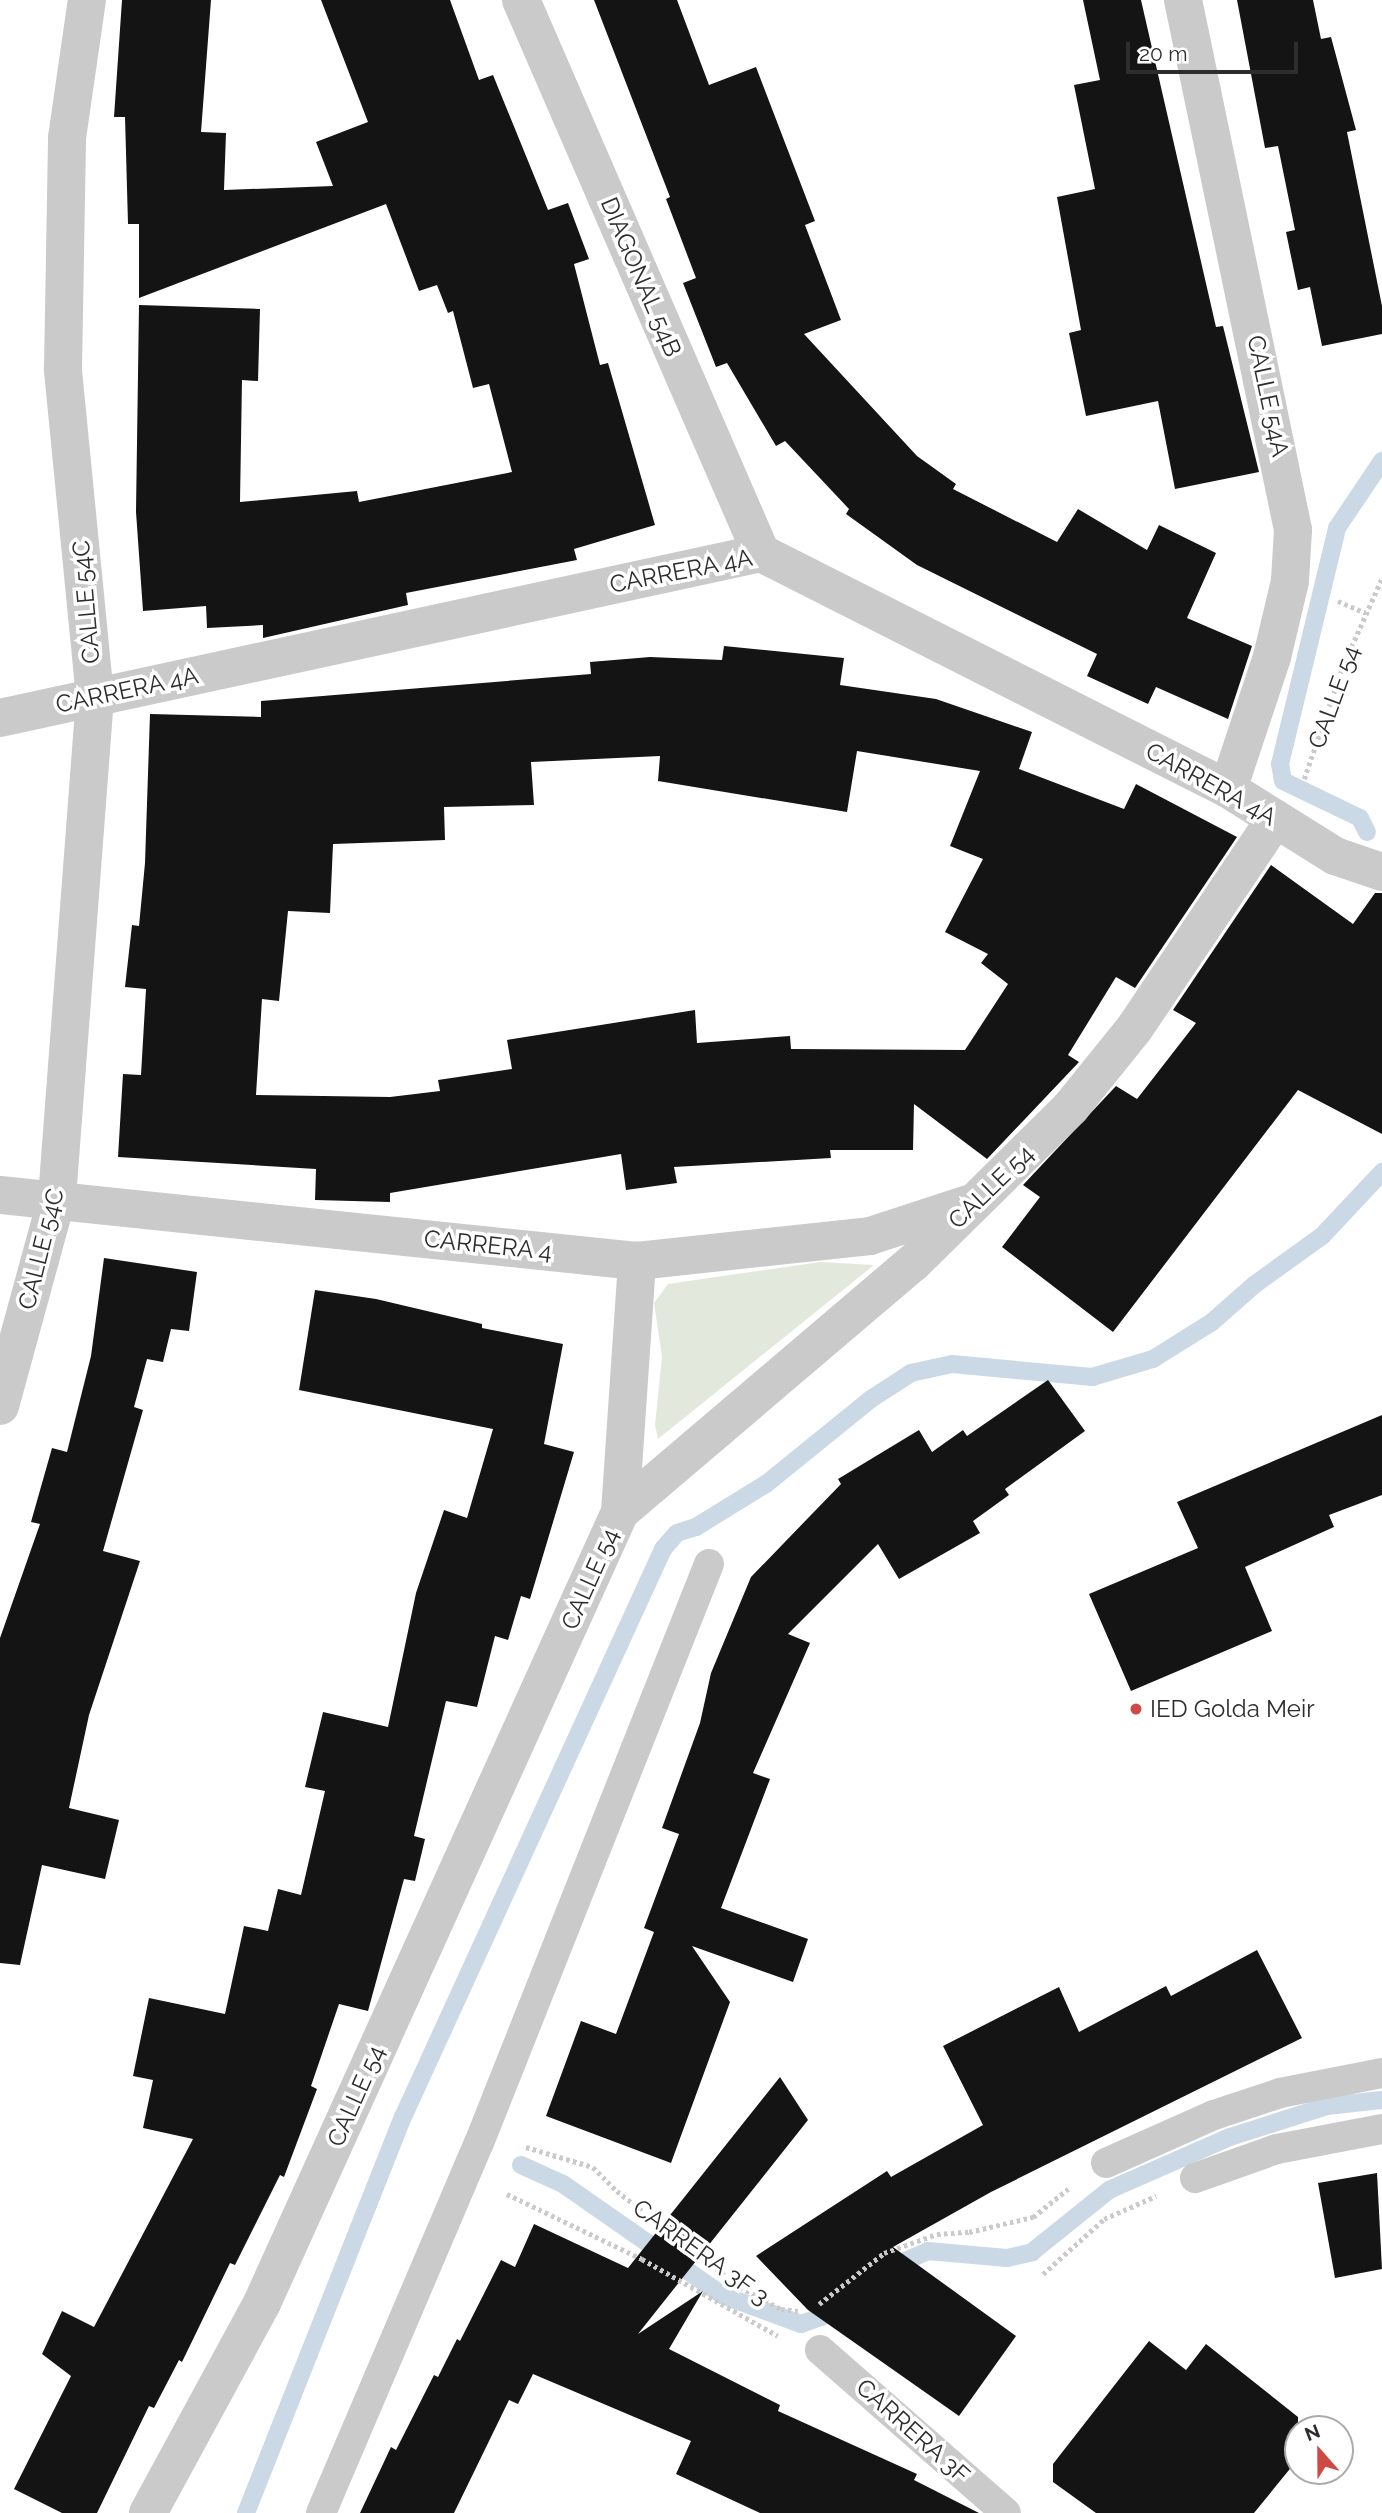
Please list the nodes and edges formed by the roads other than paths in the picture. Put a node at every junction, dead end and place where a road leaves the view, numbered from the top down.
1 (87, 0) edge
2 (521, 0) edge
3 (1183, 0) edge
4 (761, 553) junction
5 (94, 697) junction
6 (0, 718) edge
7 (1228, 789) junction
8 (1276, 819) junction
9 (1382, 872) edge
10 (0, 1195) edge
11 (57, 1198) junction
12 (972, 1202) junction
13 (637, 1261) junction
14 (0, 1406) edge
15 (620, 1512) junction
16 (709, 1564) dead end
17 (1382, 2073) edge
18 (1382, 2129) edge
19 (1106, 2163) road end
20 (1195, 2178) road end
21 (820, 2350) road end
22 (148, 2513) edge
23 (321, 2513) edge
24 (1006, 2513) edge

1 - 5 street, CALLE 54C
2 - 4 street, DIAGONAL 54B
3 - 7 street, CALLE 54A
4 - 5 street, CARRERA 4A
4 - 7 street, CARRERA 4A
5 - 6 street, CARRERA 4A
5 - 11 street, CALLE 54C
7 - 8 street, CARRERA 4A
8 - 9 street, CARRERA 4A
8 - 12 street, CALLE 54
10 - 11 street, CARRERA 4
11 - 13 street, CARRERA 4
11 - 14 street, CALLE 54C
12 - 13 street, CARRERA 4
12 - 15 street, CALLE 54
13 - 15 street
15 - 22 street, CALLE 54
16 - 23 lane
17 - 19 lane
18 - 20 lane
21 - 24 lane, CARRERA 3F

